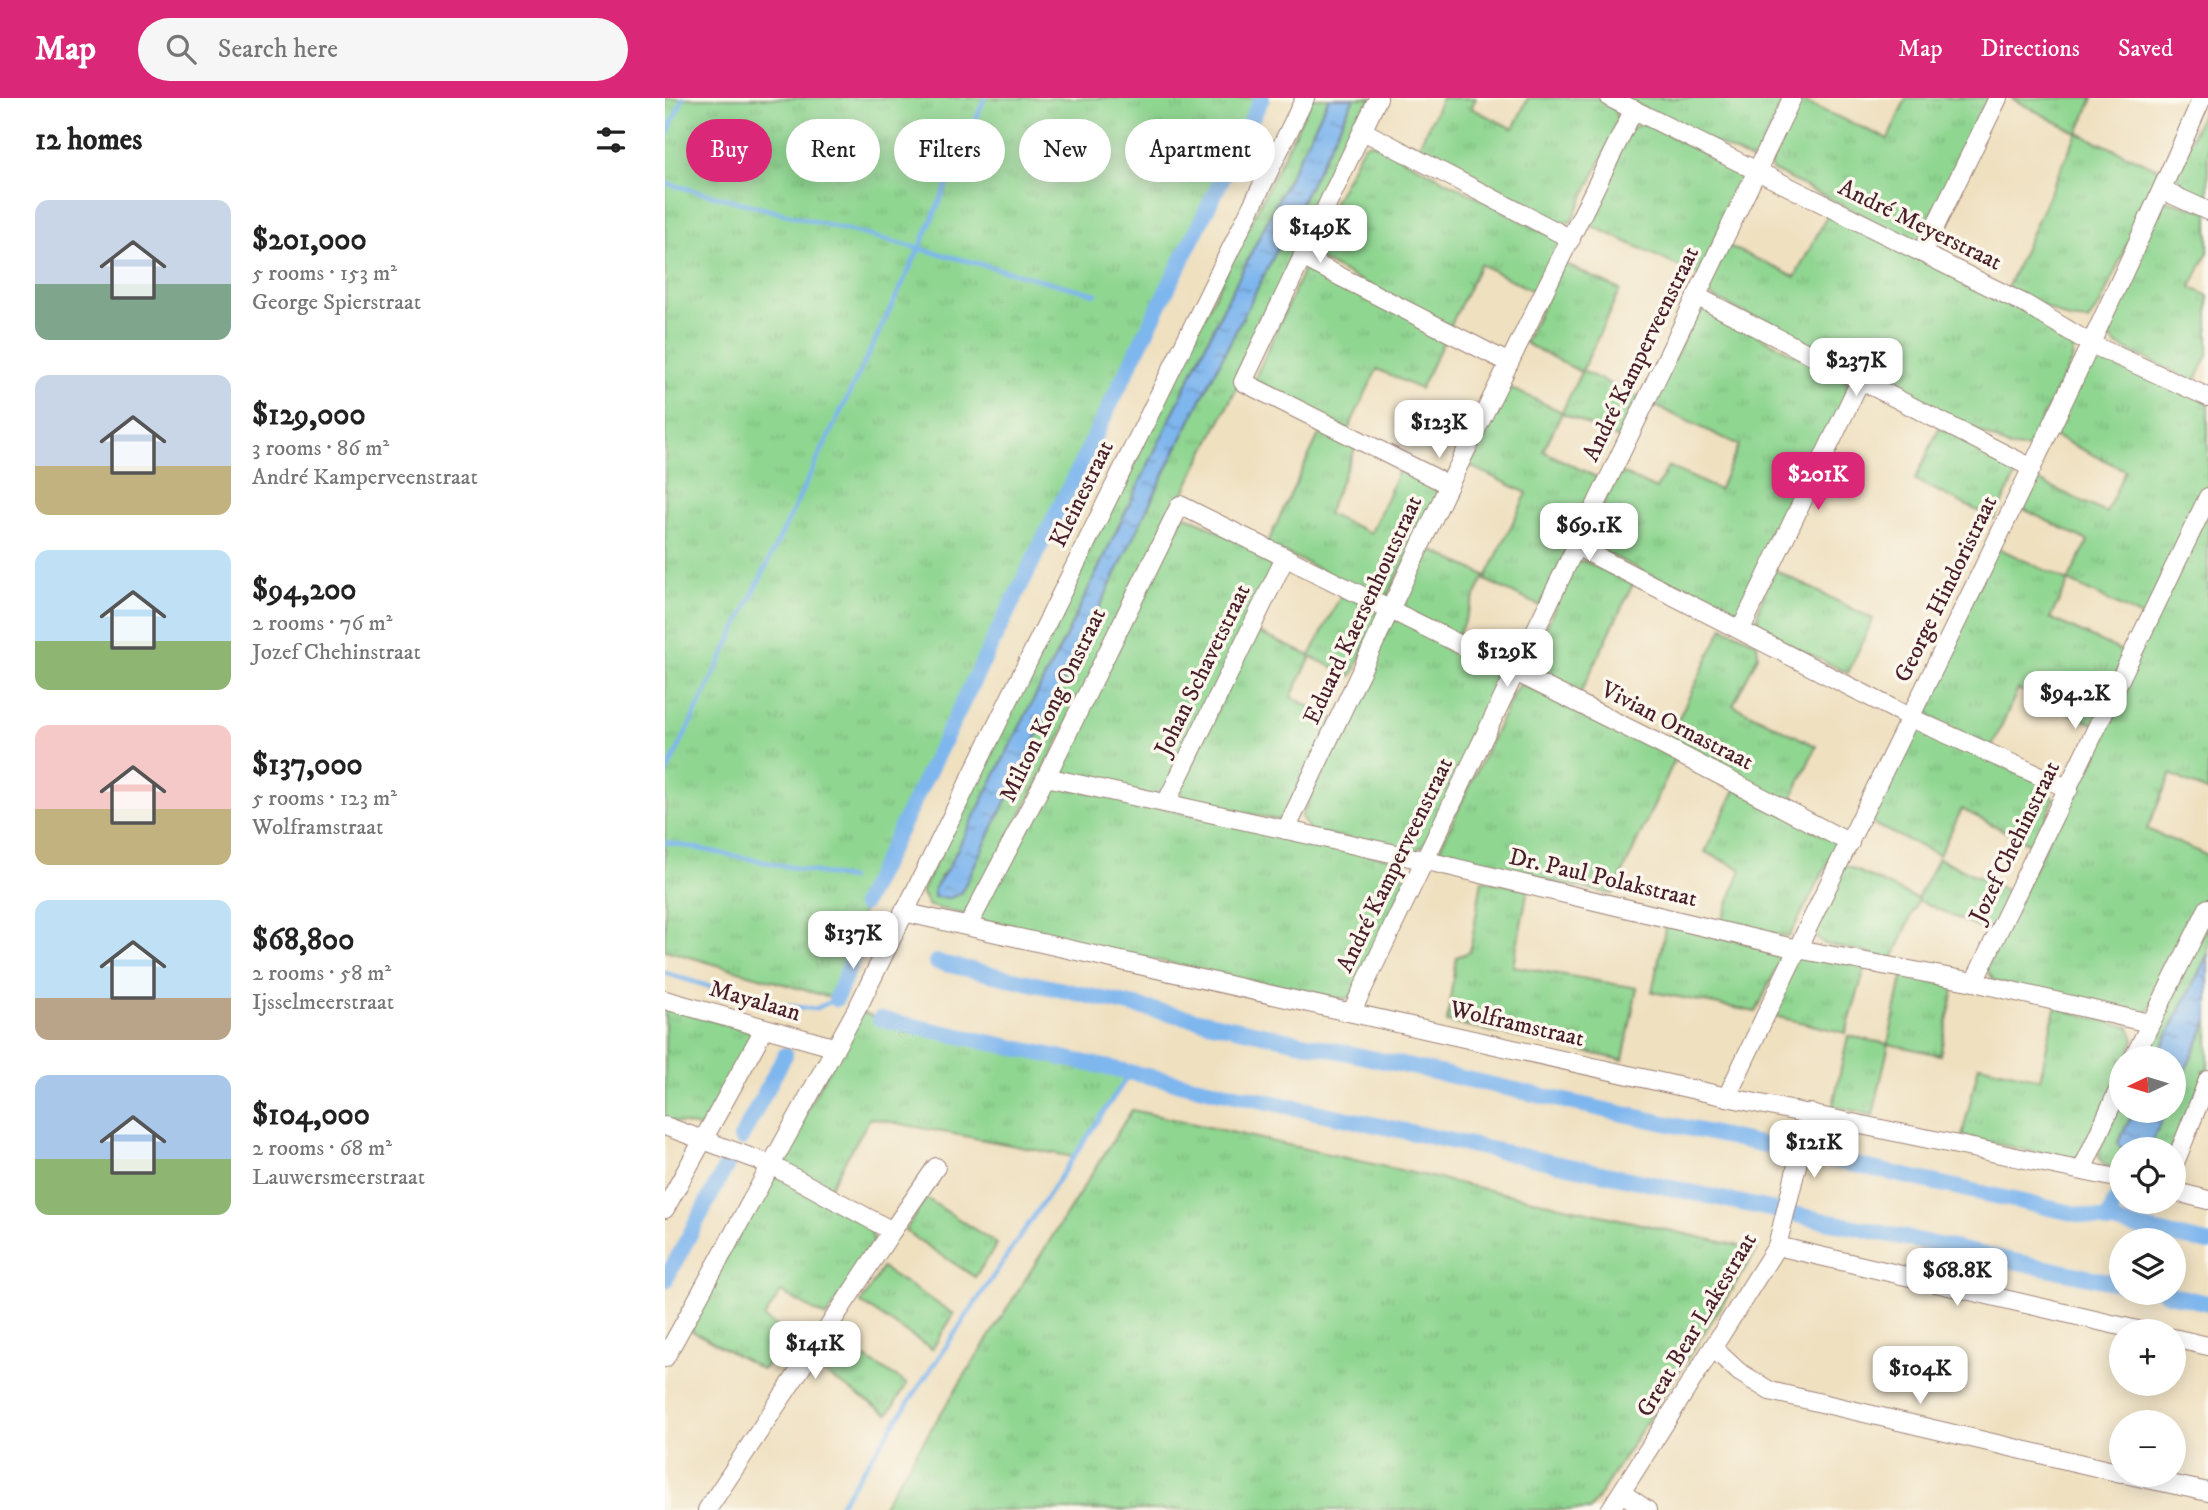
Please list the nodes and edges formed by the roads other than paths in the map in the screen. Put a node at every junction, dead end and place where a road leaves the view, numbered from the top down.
1 (1305, 98) edge
2 (1378, 98) edge
3 (1610, 98) edge
4 (1792, 98) edge
5 (1998, 98) edge
6 (2202, 98) edge
7 (1634, 109) junction
8 (1363, 131) junction
9 (1756, 172) junction
10 (2162, 190) junction
11 (2208, 211) edge
12 (1571, 239) junction
13 (1922, 253) junction
14 (1302, 257) junction
15 (1696, 296) junction
16 (2093, 345) junction
17 (1509, 363) junction
18 (1861, 379) junction
19 (2208, 397) edge
20 (2032, 468) junction
21 (1449, 485) junction
22 (2208, 496) edge
23 (1180, 505) joint
24 (1576, 546) junction
25 (1285, 558) junction
26 (1391, 610) junction
27 (1741, 629) junction
28 (1516, 672) junction
29 (1911, 718) junction
30 (1046, 777) junction
31 (2069, 789) junction
32 (1166, 803) junction
33 (1286, 831) junction
34 (1850, 843) junction
35 (1423, 860) junction
36 (2208, 908) edge
37 (903, 912) junction
38 (968, 926) junction
39 (1797, 949) junction
40 (1974, 982) junction
41 (665, 1000) edge
42 (1352, 1011) junction
43 (2149, 1023) junction
44 (764, 1030) junction
45 (2139, 1046) edge
46 (833, 1047) junction
47 (2208, 1080) edge
48 (1727, 1097) junction
49 (2109, 1110) edge
50 (1808, 1119) junction
51 (665, 1126) edge
52 (2185, 1137) edge
53 (705, 1138) junction
54 (769, 1164) junction
55 (936, 1167) dead end
56 (2082, 1170) junction
57 (2109, 1176) edge
58 (2186, 1194) edge
59 (2208, 1200) edge
60 (665, 1209) edge
61 (892, 1231) junction
62 (1777, 1246) junction
63 (2109, 1323) edge
64 (2186, 1341) edge
65 (2208, 1346) edge
66 (1714, 1349) junction
67 (665, 1358) edge
68 (2109, 1471) edge
69 (2185, 1487) edge
70 (2208, 1492) edge
71 (1622, 1493) junction
72 (707, 1510) edge
73 (1610, 1510) edge
74 (1647, 1510) edge

1 - 37 street, Kleinestraat
2 - 8 street
3 - 7 street, André Meyerstraat
4 - 9 street, André Kamperveenstraat
5 - 13 street
6 - 10 street, George Hindoristraat
7 - 9 street, André Meyerstraat
7 - 12 street, Eduard Kaersenhoutstraat
8 - 12 street
8 - 14 street
9 - 13 street, André Meyerstraat
9 - 15 street, André Kamperveenstraat
10 - 11 street
10 - 16 street, George Hindoristraat
12 - 17 street, Eduard Kaersenhoutstraat
13 - 16 street, André Meyerstraat
14 - 17 street
14 - 21 street
15 - 18 street
15 - 24 street, André Kamperveenstraat
16 - 19 street, André Meyerstraat
16 - 20 street, George Hindoristraat
17 - 21 street, Eduard Kaersenhoutstraat
18 - 20 street
18 - 27 street
20 - 29 street, George Hindoristraat
21 - 26 street, Eduard Kaersenhoutstraat
22 - 31 street, Jozef Chehinstraat
23 - 25 street, Vivian Ornastraat
23 - 30 street, Milton Kong Onstraat
24 - 27 street
24 - 28 street, André Kamperveenstraat
25 - 26 street, Vivian Ornastraat
25 - 32 street, Johan Schavetstraat
26 - 28 street, Vivian Ornastraat
26 - 33 street, Eduard Kaersenhoutstraat
27 - 29 street
28 - 34 street, Vivian Ornastraat
28 - 35 street, André Kamperveenstraat
29 - 31 street
29 - 34 street, George Hindoristraat
30 - 32 street, Dr. Paul Polakstraat
30 - 38 street, Milton Kong Onstraat
31 - 40 street, Jozef Chehinstraat
32 - 33 street, Dr. Paul Polakstraat
33 - 35 street, Dr. Paul Polakstraat
34 - 39 street, George Hindoristraat
35 - 39 street, Dr. Paul Polakstraat
35 - 42 street, André Kamperveenstraat
36 - 43 street
37 - 38 street, Wolframstraat
37 - 46 street, Kleinestraat
38 - 42 street, Wolframstraat
39 - 40 street, Dr. Paul Polakstraat
39 - 48 street, George Hindoristraat
40 - 43 street, Dr. Paul Polakstraat
41 - 44 street, Mayalaan
42 - 48 street, Wolframstraat
43 - 45 street
44 - 46 street, Mayalaan
44 - 53 street
46 - 54 street, Kleinestraat
47 - 52 street
48 - 50 street, Wolframstraat
49 - 56 street
50 - 56 street, Wolframstraat
50 - 62 street, Great Bear Lakestraat
51 - 53 street
53 - 54 street
53 - 60 street
54 - 61 street
54 - 67 street, Kleinestraat
55 - 61 street
56 - 57 street, Wolframstraat
58 - 59 street
61 - 72 street
62 - 63 street
62 - 66 street, Great Bear Lakestraat
64 - 65 street
66 - 68 street
66 - 71 street, Great Bear Lakestraat
69 - 70 street
71 - 73 street, Great Bear Lakestraat
71 - 74 street

